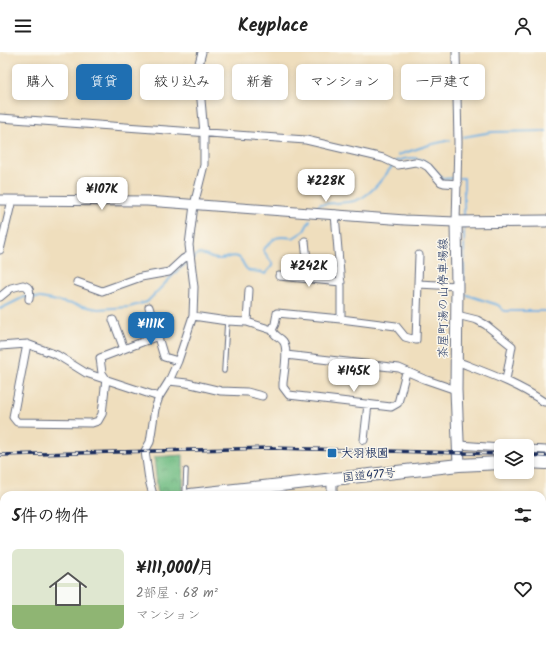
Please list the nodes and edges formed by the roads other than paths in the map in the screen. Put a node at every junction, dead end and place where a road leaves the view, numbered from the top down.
1 (202, 52) edge
2 (456, 52) edge
3 (0, 118) edge
4 (204, 133) junction
5 (458, 184) junction
6 (0, 200) edge
7 (12, 200) junction
8 (194, 205) junction
9 (335, 214) junction
10 (546, 221) edge
11 (461, 222) junction
12 (1, 240) edge
13 (306, 241) dead end
14 (0, 250) edge
15 (419, 254) dead end
16 (190, 256) junction
17 (279, 276) dead end
18 (309, 279) junction
19 (76, 282) dead end
20 (341, 282) junction
21 (418, 284) junction
22 (457, 286) junction
23 (249, 290) dead end
24 (30, 296) dead end
25 (0, 297) edge
26 (149, 307) dead end
27 (457, 315) junction
28 (193, 316) junction
29 (341, 319) junction
30 (113, 320) dead end
31 (228, 321) junction
32 (247, 322) junction
33 (272, 330) junction
34 (158, 336) junction
35 (27, 344) junction
36 (0, 346) edge
37 (124, 348) junction
38 (286, 355) junction
39 (178, 361) junction
40 (456, 361) junction
41 (224, 371) dead end
42 (406, 372) junction
43 (106, 379) junction
44 (506, 380) junction
45 (169, 381) junction
46 (456, 390) junction
47 (262, 396) dead end
48 (159, 397) junction
49 (546, 402) edge
50 (368, 404) junction
51 (364, 440) dead end
52 (459, 445) junction
53 (494, 448) edge
54 (534, 449) edge
55 (546, 450) edge
56 (534, 462) edge
57 (494, 463) edge
58 (546, 463) edge
59 (459, 465) junction
60 (186, 470) dead end
61 (332, 479) junction
62 (152, 491) edge
63 (185, 491) edge
64 (226, 491) edge
65 (332, 491) edge

1 - 4 street
2 - 5 street
3 - 4 street
4 - 5 street
4 - 8 street
5 - 11 street
6 - 7 street
7 - 8 street
7 - 12 street
8 - 9 street
8 - 16 street
9 - 11 street
9 - 20 street
10 - 11 main road
11 - 22 main road, 茶屋町湯の山停車場線
12 - 14 street
13 - 18 street
15 - 21 street
16 - 19 street
16 - 28 street
17 - 18 street
18 - 20 street
20 - 29 street
21 - 22 street
21 - 29 street
22 - 27 main road, 茶屋町湯の山停車場線
23 - 32 street
24 - 25 street
26 - 34 street
27 - 40 main road, 茶屋町湯の山停車場線
27 - 44 street
28 - 31 street
28 - 39 street
29 - 33 street
30 - 37 street
31 - 32 street
31 - 41 lane
32 - 33 street
33 - 38 street
34 - 37 street
34 - 39 street
35 - 36 street
35 - 43 street
35 - 43 street
37 - 43 street
38 - 42 street
38 - 50 street
39 - 45 street
40 - 44 street
40 - 46 main road, 茶屋町湯の山停車場線
42 - 46 street
42 - 50 street
43 - 48 street
44 - 49 street
45 - 47 street
45 - 48 street
46 - 52 main road, 茶屋町湯の山停車場線
48 - 62 street
50 - 51 street
52 - 53 street
52 - 59 main road, 茶屋町湯の山停車場線
54 - 55 street
56 - 58 highway
57 - 59 highway, 国道477号
59 - 61 highway, 国道477号
60 - 63 lane
61 - 64 highway, 国道477号
61 - 65 street

